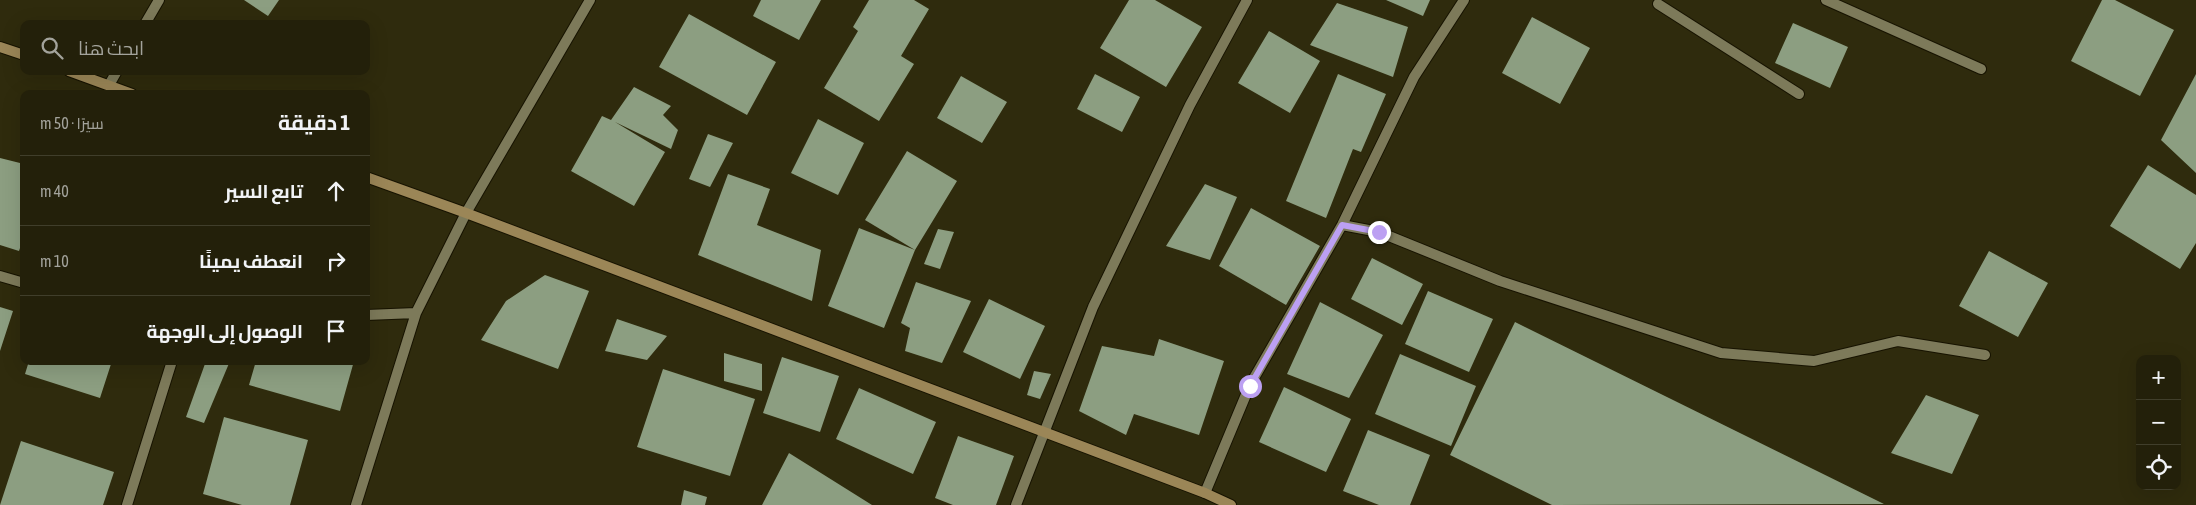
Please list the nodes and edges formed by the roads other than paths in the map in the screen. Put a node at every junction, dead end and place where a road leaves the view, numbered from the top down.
1 (159, 0) edge
2 (590, 0) edge
3 (1247, 0) edge
4 (1464, 0) edge
5 (1826, 0) edge
6 (1656, 1) edge
7 (147, 20) edge
8 (0, 47) edge
9 (20, 54) edge
10 (1981, 69) dead end
11 (80, 75) edge
12 (115, 75) edge
13 (109, 85) junction
14 (122, 90) edge
15 (1799, 94) dead end
16 (370, 179) edge
17 (466, 213) junction
18 (1342, 225) junction
19 (0, 276) edge
20 (20, 282) edge
21 (416, 313) junction
22 (370, 315) edge
23 (1985, 356) dead end
24 (171, 365) edge
25 (1046, 433) junction
26 (1205, 493) junction
27 (127, 505) edge
28 (356, 505) edge
29 (1016, 505) edge
30 (1231, 505) edge

1 - 7 street
2 - 17 street
3 - 25 street
4 - 18 street
5 - 10 street
6 - 15 street
8 - 9 main road
11 - 13 main road
12 - 13 street
13 - 14 main road
16 - 17 main road
17 - 21 street
17 - 25 main road
18 - 23 street
18 - 26 street
19 - 20 street
21 - 22 street
21 - 28 street
24 - 27 street
25 - 26 main road
25 - 29 street
26 - 30 main road

